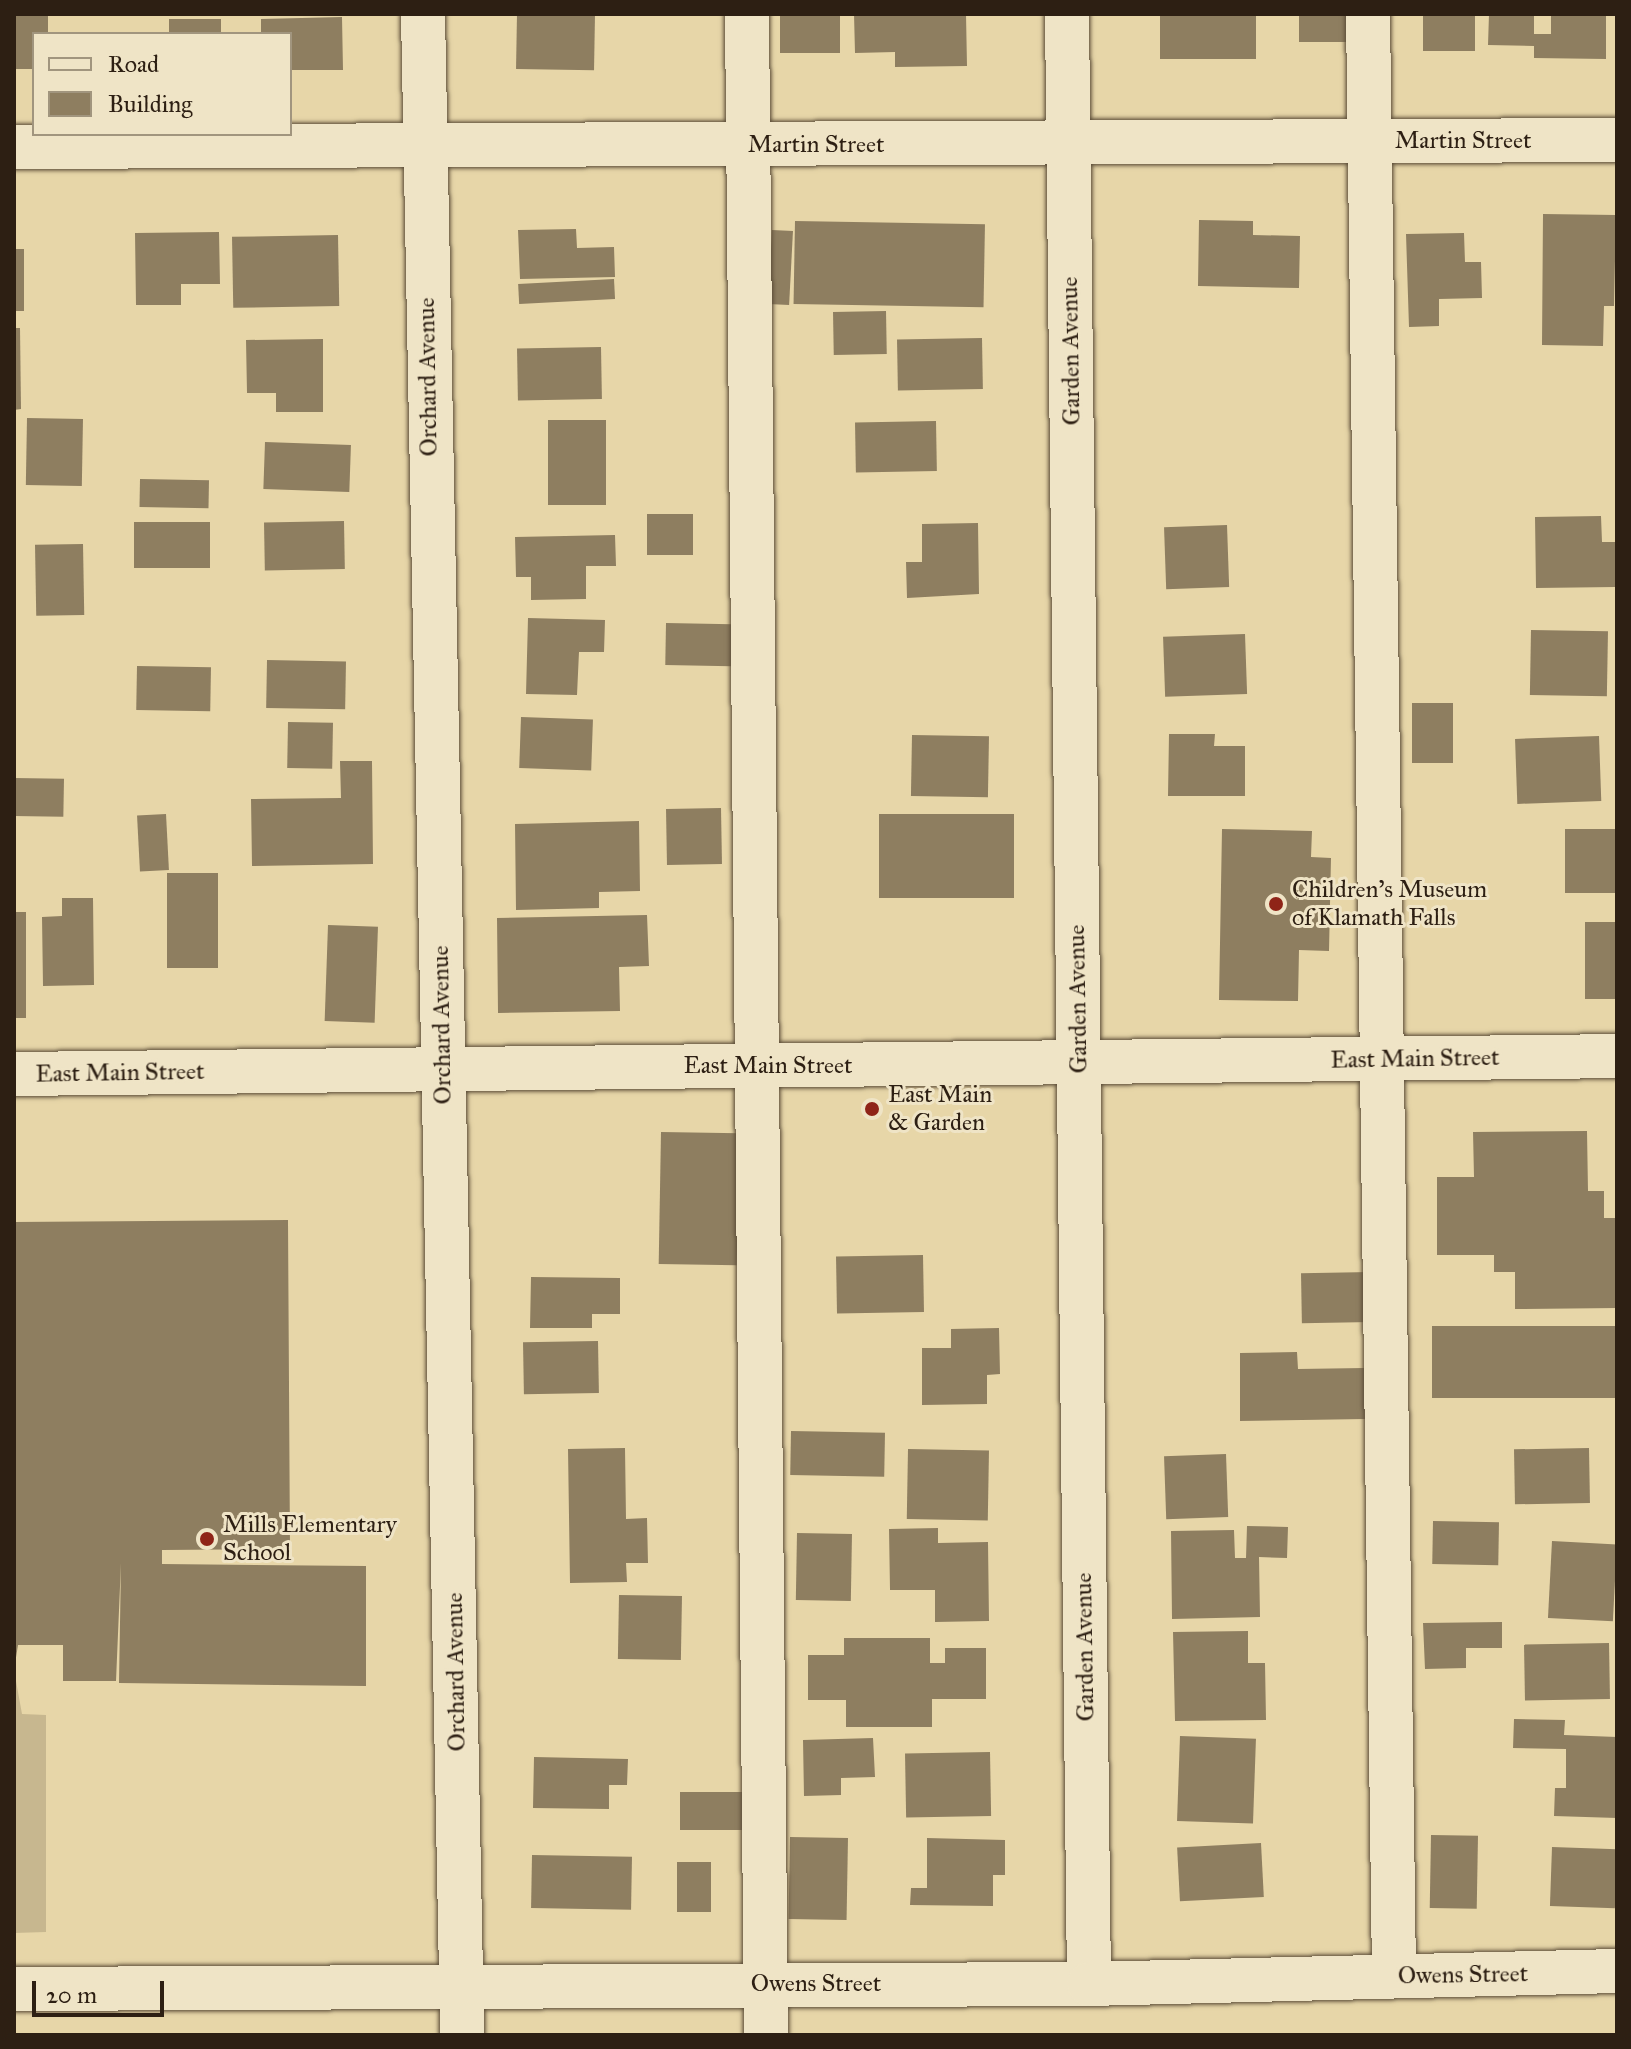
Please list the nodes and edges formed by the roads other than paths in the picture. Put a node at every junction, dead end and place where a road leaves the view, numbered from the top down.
1 (423, 14) edge
2 (747, 14) edge
3 (1067, 14) edge
4 (1368, 14) edge
5 (1617, 140) edge
6 (1369, 142) junction
7 (1068, 144) junction
8 (749, 145) junction
9 (423, 146) junction
10 (14, 147) edge
11 (1617, 1056) edge
12 (1382, 1060) junction
13 (1078, 1064) junction
14 (758, 1066) junction
15 (444, 1069) junction
16 (14, 1074) edge
17 (1617, 1971) edge
18 (1394, 1976) junction
19 (766, 1984) junction
20 (1089, 1984) junction
21 (463, 1985) junction
22 (14, 1989) edge
23 (462, 2035) edge
24 (766, 2035) edge

1 - 9 street, Orchard Avenue
2 - 8 street
3 - 7 street, Garden Avenue
4 - 6 street
5 - 6 street, Martin Street
6 - 7 street, Martin Street
6 - 12 street
7 - 8 street, Martin Street
7 - 13 street, Garden Avenue
8 - 9 street, Martin Street
8 - 14 street
9 - 10 street, Martin Street
9 - 15 street, Orchard Avenue
11 - 12 street, East Main Street
12 - 13 street, East Main Street
12 - 18 street
13 - 14 street, East Main Street
13 - 20 street, Garden Avenue
14 - 15 street, East Main Street
14 - 19 street
15 - 16 street, East Main Street
15 - 21 street, Orchard Avenue
17 - 18 street, Owens Street
18 - 20 street, Owens Street
19 - 20 street, Owens Street
19 - 21 street, Owens Street
19 - 24 street
21 - 22 street, Owens Street
21 - 23 street, Orchard Avenue

